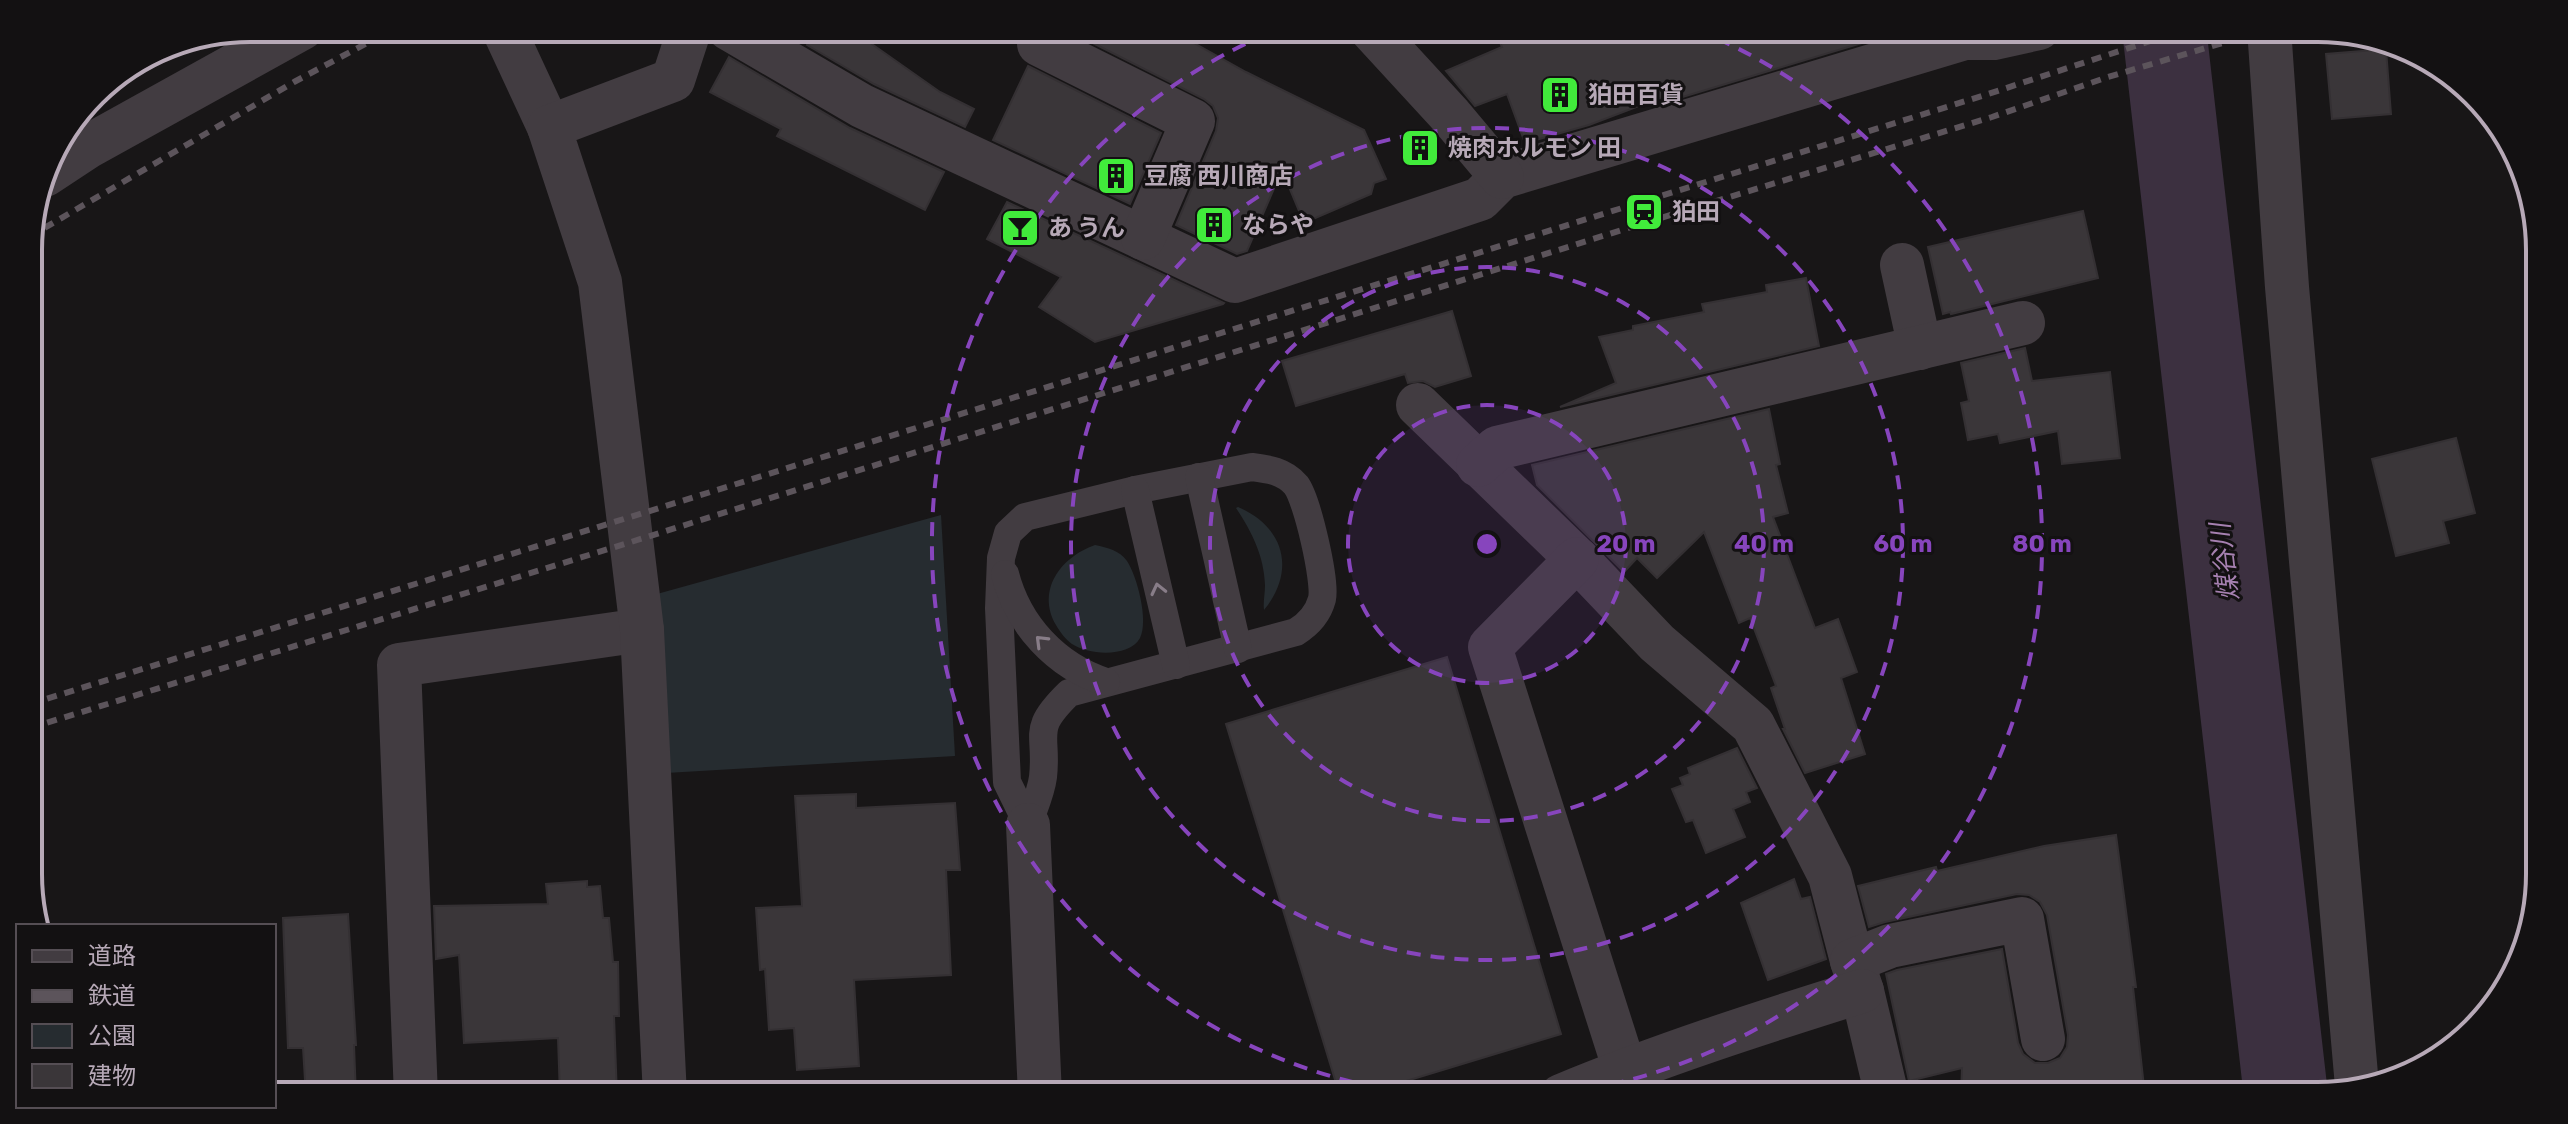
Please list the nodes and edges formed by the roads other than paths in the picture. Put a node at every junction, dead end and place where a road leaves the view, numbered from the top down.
1 (277, 42) edge
2 (510, 42) edge
3 (685, 42) edge
4 (752, 42) edge
5 (1383, 42) edge
6 (1936, 42) edge
7 (2270, 42) edge
8 (1039, 44) dead end
9 (549, 127) junction
10 (61, 165) edge
11 (1502, 177) junction
12 (1143, 238) junction
13 (1902, 265) dead end
14 (2023, 323) dead end
15 (1920, 348) junction
16 (1418, 405) dead end
17 (1478, 465) junction
18 (1199, 477) junction
19 (1135, 490) junction
20 (1001, 558) junction
21 (1577, 559) junction
22 (642, 630) junction
23 (1238, 649) junction
24 (1176, 665) junction
25 (1106, 682) junction
26 (1028, 825) junction
27 (1857, 976) junction
28 (2043, 1039) dead end
29 (1625, 1070) junction
30 (2356, 1078) edge
31 (415, 1082) edge
32 (664, 1082) edge
33 (1039, 1082) edge
34 (1595, 1082) edge
35 (1884, 1082) edge

1 - 10 street
2 - 9 street
3 - 9 street
4 - 12 street
5 - 11 street
6 - 11 street
7 - 30 street
8 - 12 street
9 - 22 street
11 - 12 street
13 - 15 street
14 - 15 street
15 - 17 street
16 - 17 street
17 - 21 street
18 - 19 lane
18 - 23 lane
18 - 23 lane
19 - 20 lane
24 -> 19 lane
25 -> 20 lane
20 - 26 lane
21 - 27 street
21 - 29 street
22 - 31 street
22 - 32 street
23 - 24 lane
24 - 25 lane
25 - 26 lane
26 - 33 street
27 - 28 street
27 - 29 street
27 - 35 street
29 - 34 street

